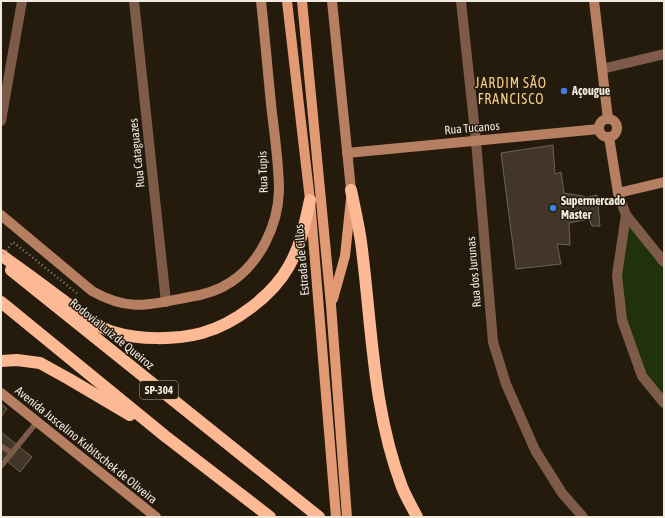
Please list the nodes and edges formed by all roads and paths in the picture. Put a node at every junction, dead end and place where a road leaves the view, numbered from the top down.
1 (22, 1) edge
2 (134, 1) edge
3 (261, 1) edge
4 (287, 1) edge
5 (302, 1) edge
6 (332, 1) edge
7 (461, 1) edge
8 (594, 1) edge
9 (664, 54) edge
10 (602, 69) junction
11 (608, 119) junction
12 (1, 121) edge
13 (599, 129) junction
14 (609, 137) junction
15 (476, 141) junction
16 (347, 152) junction
17 (664, 182) edge
18 (351, 190) junction
19 (618, 193) junction
20 (310, 200) junction
21 (1, 215) edge
22 (626, 216) junction
23 (1, 256) edge
24 (1, 262) edge
25 (664, 262) edge
26 (78, 294) dead end
27 (1, 302) edge
28 (166, 302) junction
29 (331, 305) junction
30 (1, 360) edge
31 (1, 393) edge
32 (664, 403) edge
33 (37, 422) junction
34 (165, 436) junction
35 (1, 446) edge
36 (12, 453) junction
37 (1, 466) edge
38 (336, 516) edge
39 (156, 517) edge
40 (270, 517) edge
41 (319, 517) edge
42 (347, 517) edge
43 (417, 517) edge
44 (583, 517) edge

1 - 12 street
2 - 28 street, Rua Cataguazes
3 - 28 main road, Rua Tupis
4 - 20 main road, Estrada de Cillos
5 - 29 main road, Estrada de Cillos
6 - 16 main road
7 - 15 street, Rua dos Jurunas
8 - 10 main road
9 - 10 street
10 - 11 main road
11 - 13 main road
11 - 14 main road
13 - 14 main road
13 - 15 main road, Rua Tucanos
14 - 19 main road
15 - 16 main road, Rua Tucanos
15 - 44 street, Rua dos Jurunas
16 - 18 main road
17 - 19 main road
18 - 29 main road
18 - 43 highway
19 - 22 street
20 - 23 highway
20 - 38 main road, Estrada de Cillos
21 - 28 main road, Rua Tupis
22 - 25 street
22 - 32 street
23 - 26 path, bridge
24 - 41 highway, Rodovia Luiz de Queiroz / SP-304
27 - 34 highway, SP-304
29 - 42 main road, Estrada de Cillos
30 - 34 highway
31 - 33 main road, Avenida Juscelino Kubitschek de Oliveira
33 - 36 lane
33 - 39 main road, Avenida Juscelino Kubitschek de Oliveira
34 - 40 highway, SP-304
35 - 36 lane
36 - 37 lane

